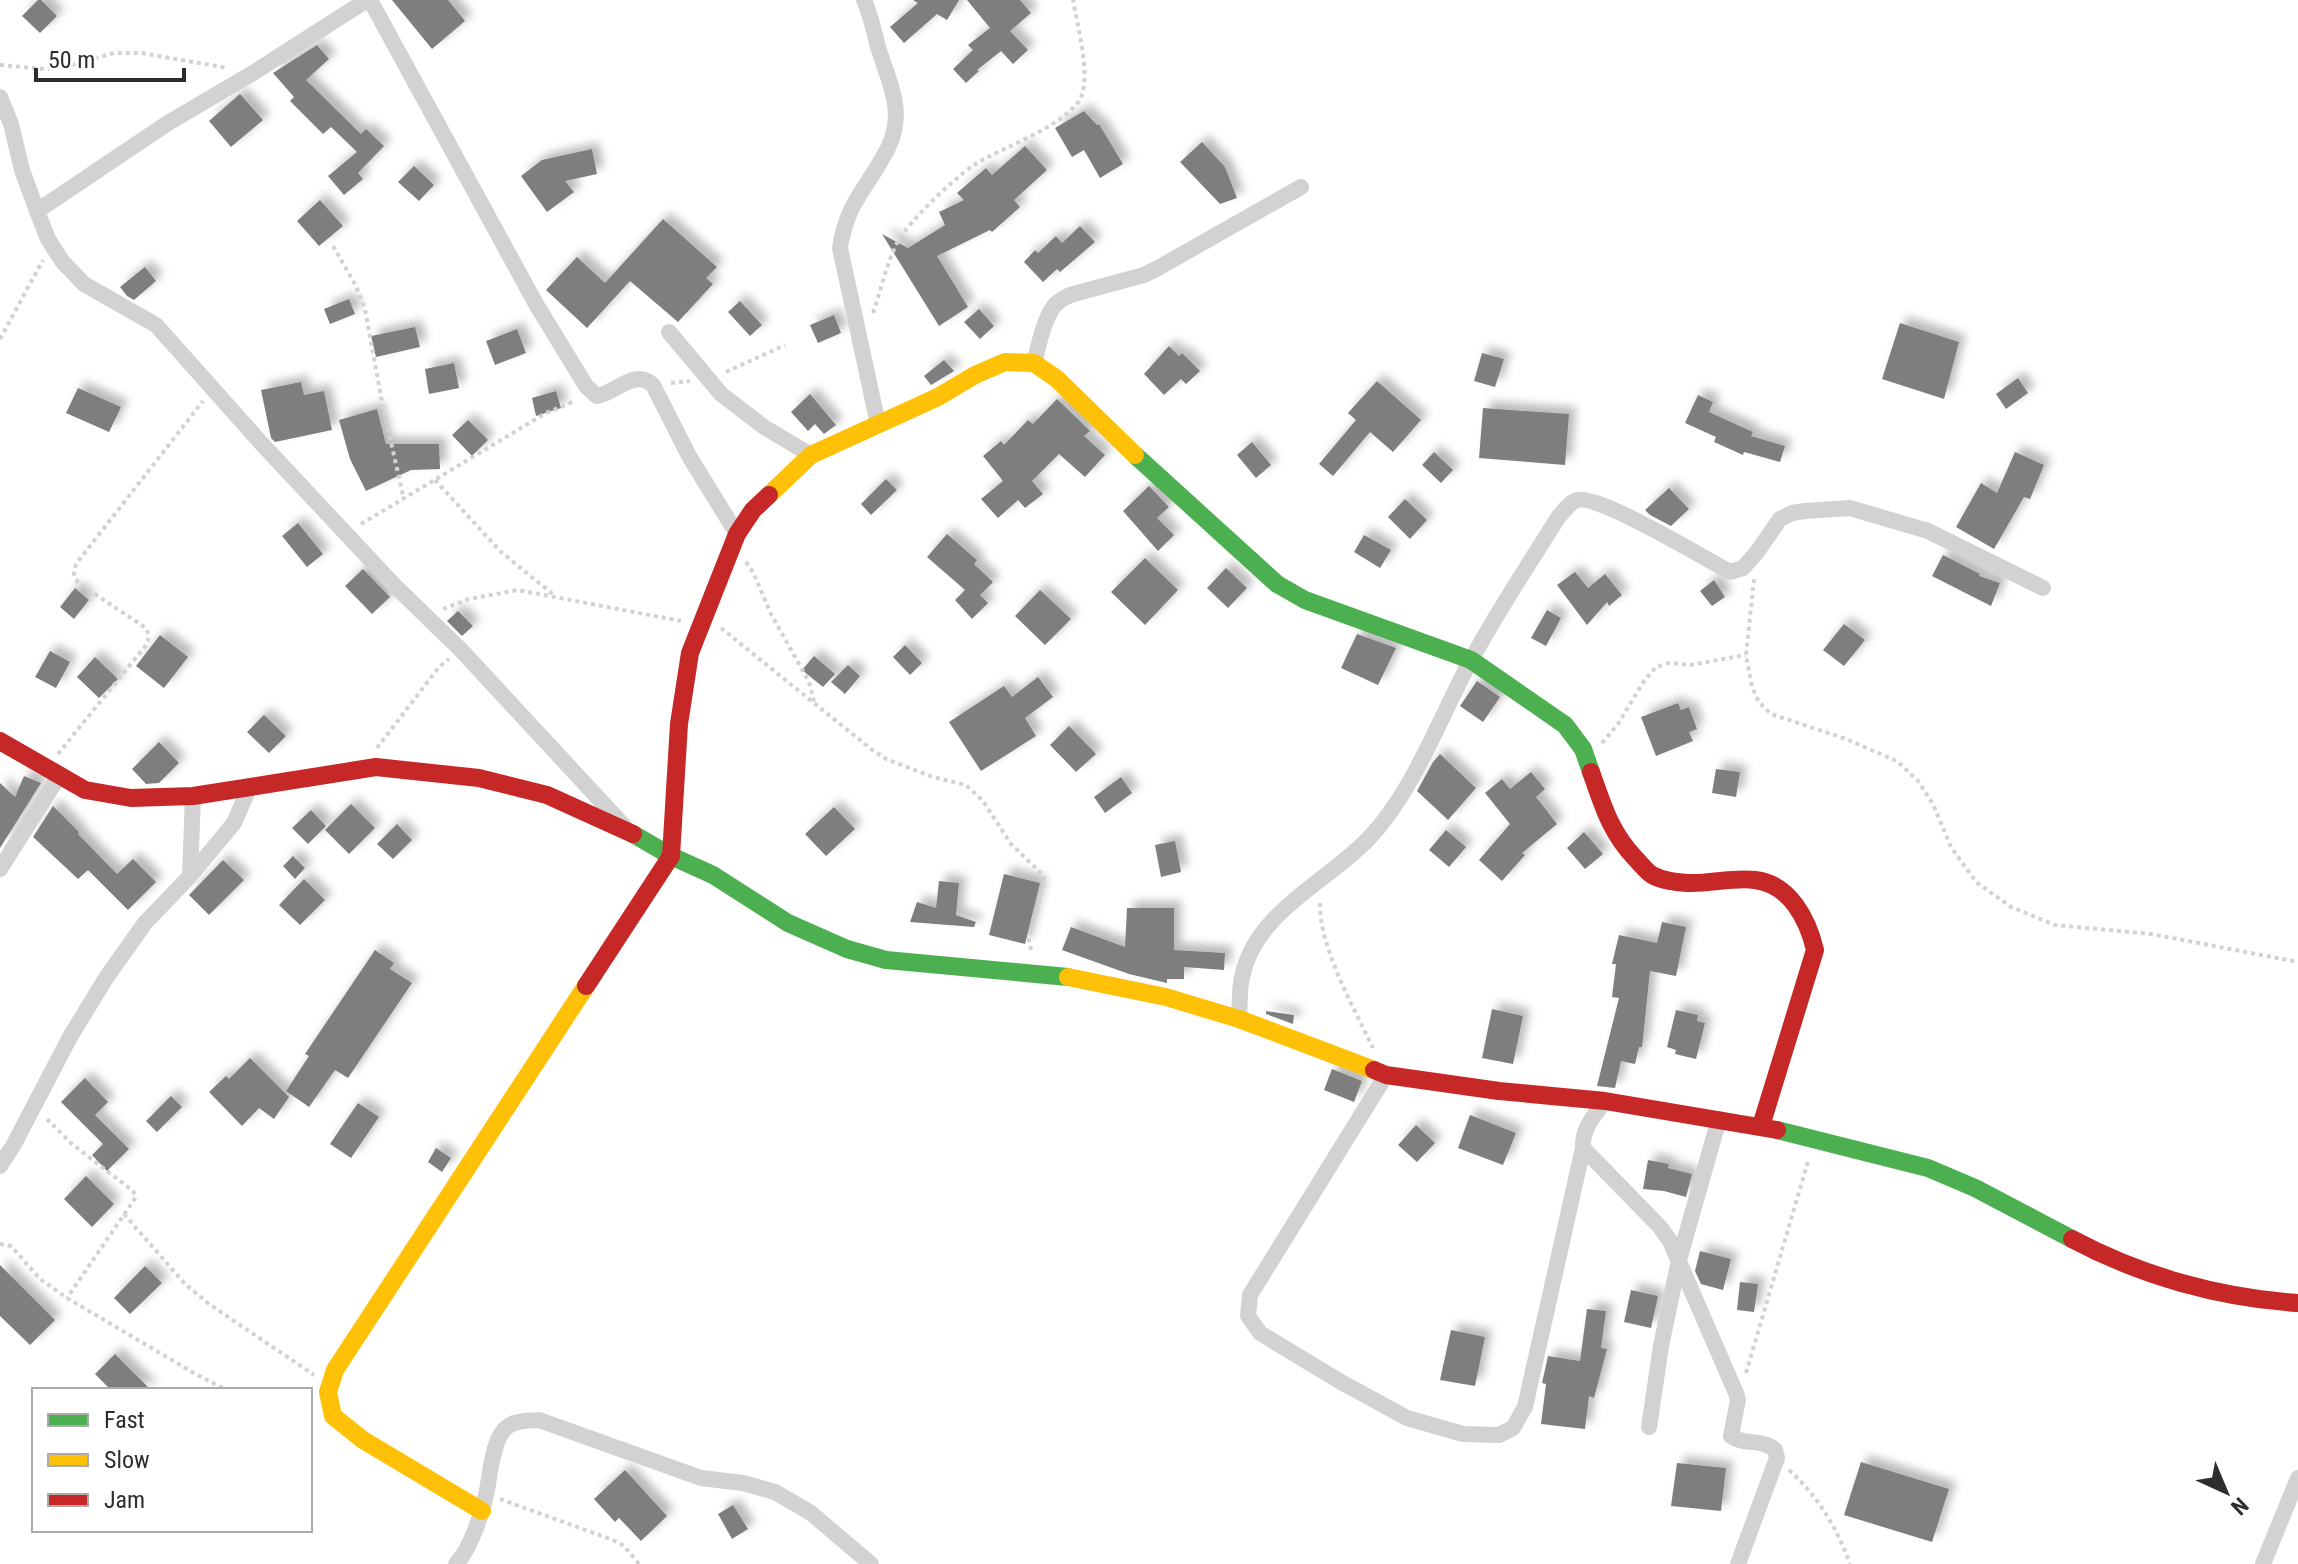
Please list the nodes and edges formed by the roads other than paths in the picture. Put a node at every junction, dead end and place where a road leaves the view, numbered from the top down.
1 (368, 0) edge
2 (864, 0) edge
3 (0, 97) edge
4 (1301, 187) dead end
5 (37, 211) junction
6 (669, 332) dead end
7 (1034, 363) junction
8 (878, 424) junction
9 (811, 455) junction
10 (735, 539) junction
11 (2043, 588) dead end
12 (1471, 660) junction
13 (0, 741) edge
14 (53, 773) junction
15 (250, 786) junction
16 (193, 796) junction
17 (628, 831) junction
18 (671, 856) junction
19 (0, 869) edge
20 (190, 876) junction
21 (1239, 1019) junction
22 (1386, 1075) junction
23 (1605, 1101) junction
24 (1719, 1119) junction
25 (1761, 1126) junction
26 (1583, 1148) junction
27 (0, 1166) edge
28 (1679, 1260) junction
29 (2298, 1303) edge
30 (1649, 1427) dead end
31 (2298, 1478) edge
32 (484, 1502) junction
33 (456, 1564) edge
34 (871, 1564) edge
35 (1738, 1564) edge
36 (2263, 1564) edge

1 - 5 street
1 - 10 street
2 - 8 street
3 - 5 street
4 - 7 street
5 - 17 street
6 - 9 street
7 - 8 street
7 - 12 street
8 - 9 street
9 - 10 street
10 - 18 street
11 - 12 street
12 - 21 street
12 - 25 street
13 - 14 street
14 - 16 street
14 - 19 street
15 - 16 street
15 - 17 street
15 - 20 street
16 - 20 street
17 - 18 street
18 - 21 street
18 - 32 street
20 - 27 street
21 - 22 street
22 - 23 street
22 - 26 street
23 - 24 street
23 - 26 street
24 - 25 street
24 - 28 street
25 - 29 street
26 - 28 street
28 - 30 street
28 - 35 street
31 - 36 street
32 - 33 street
32 - 34 street

